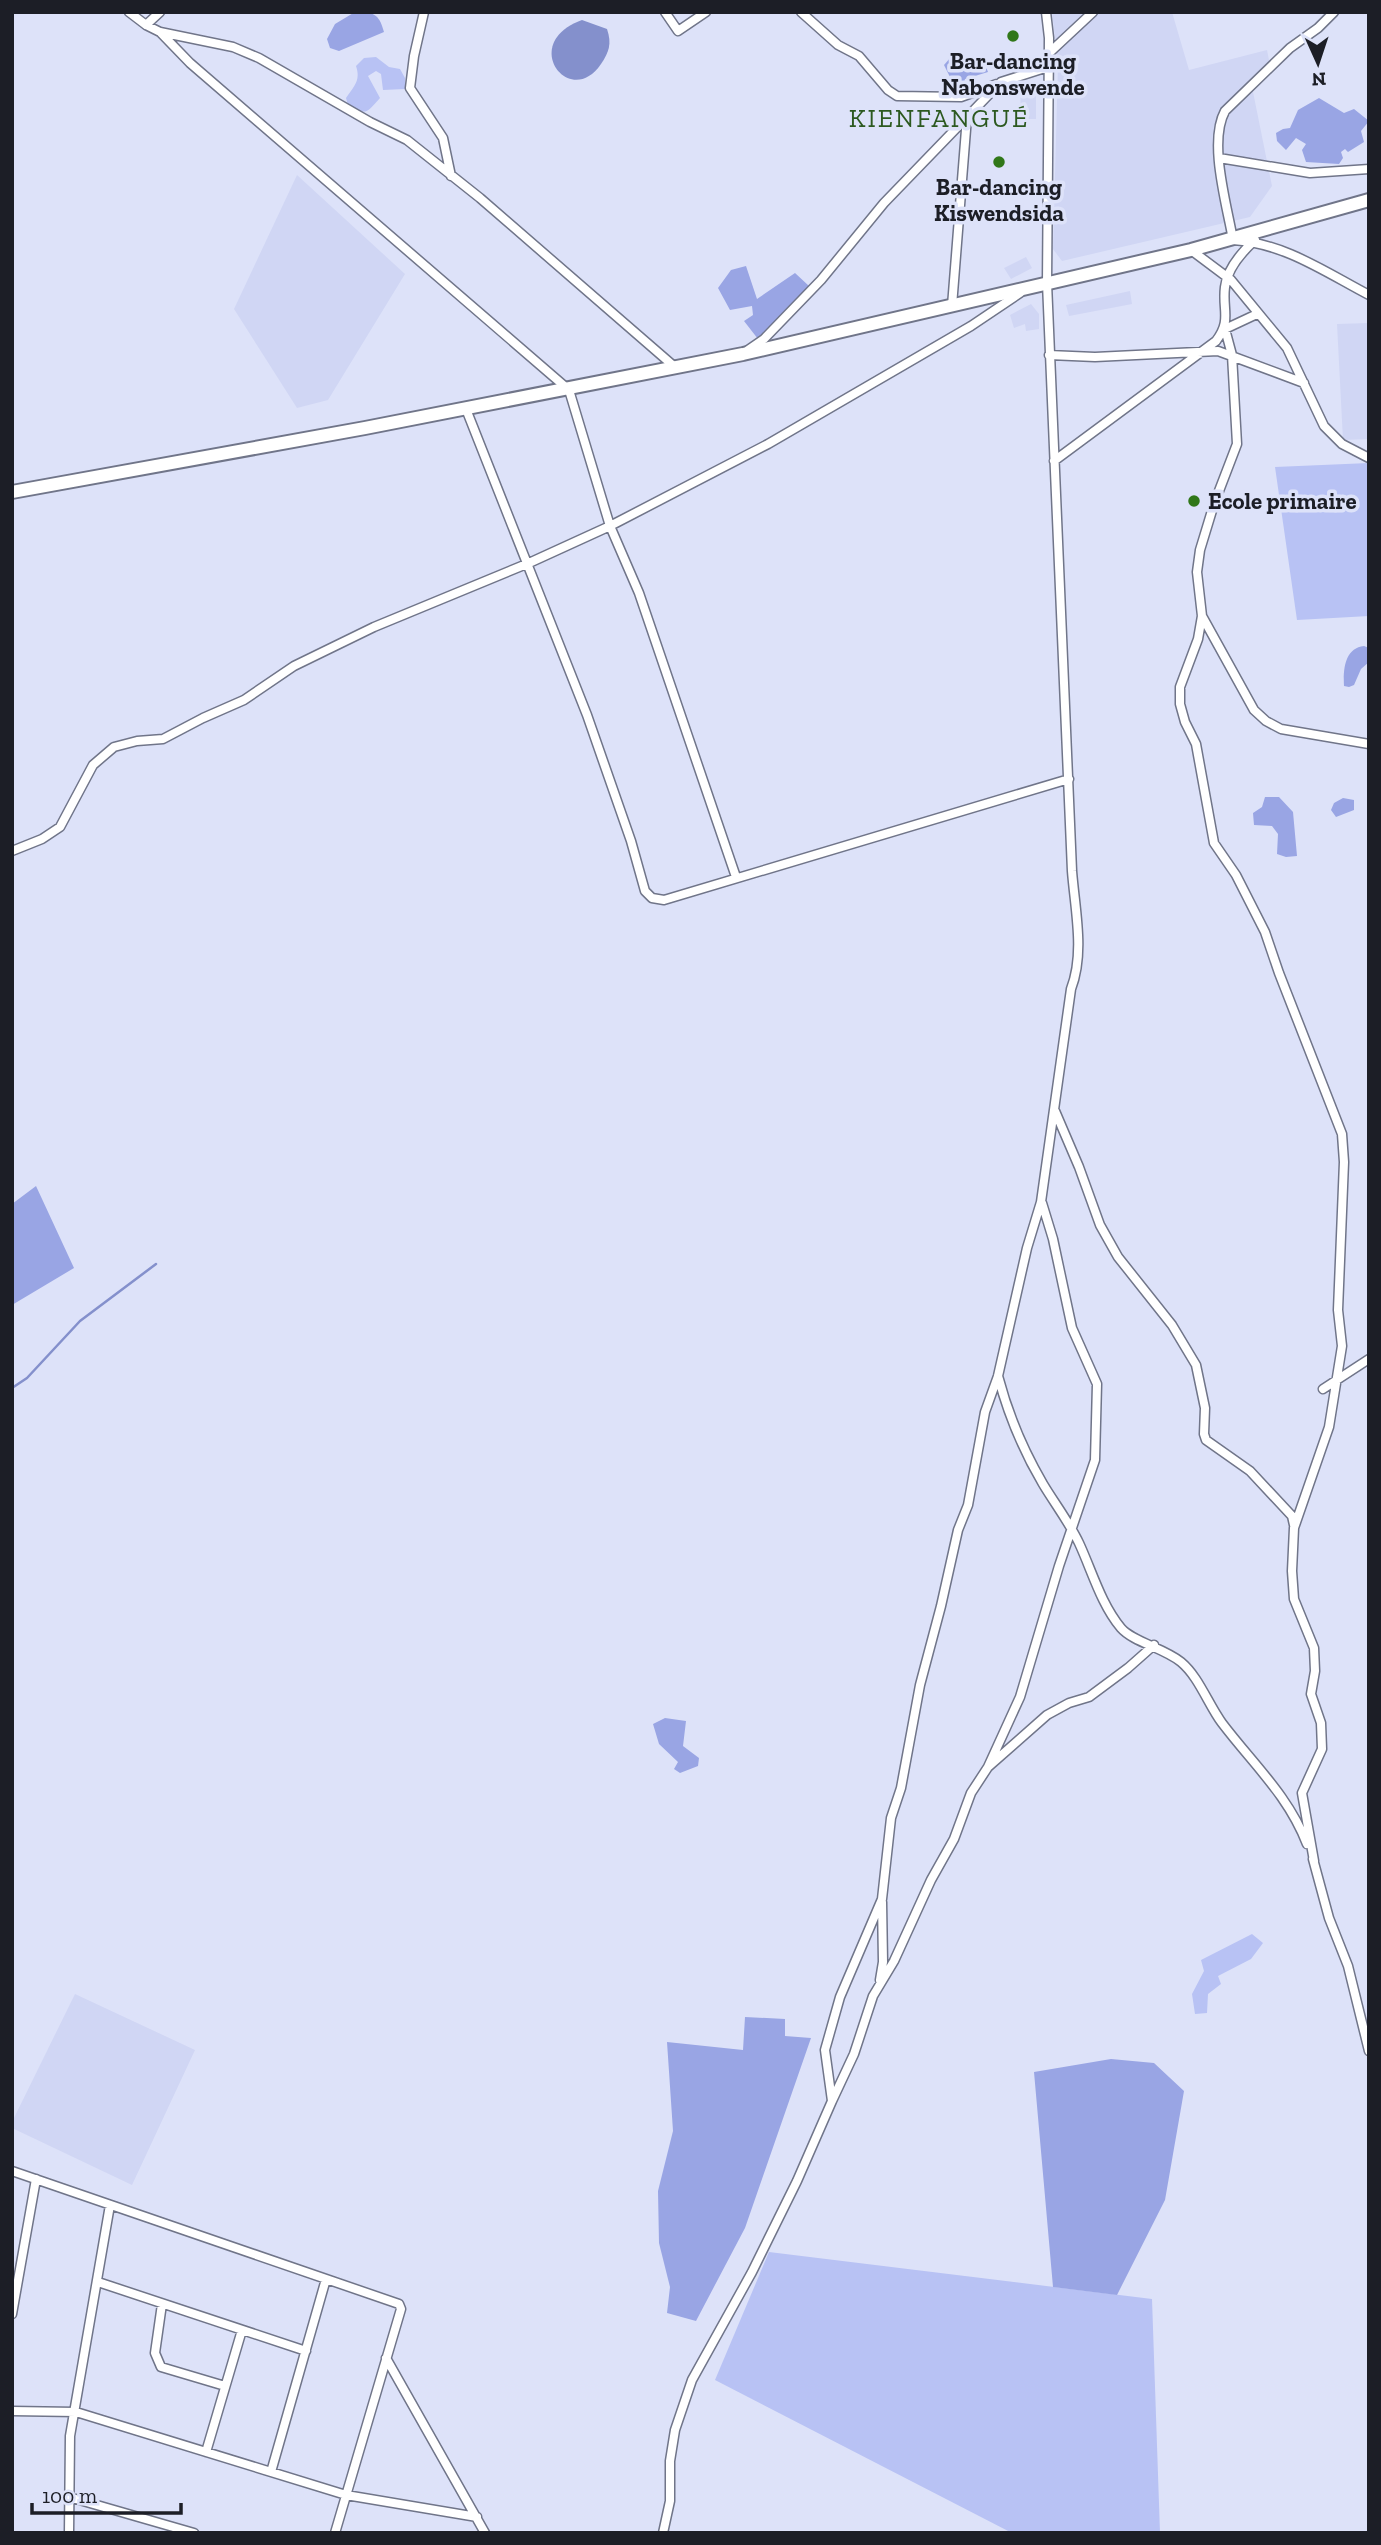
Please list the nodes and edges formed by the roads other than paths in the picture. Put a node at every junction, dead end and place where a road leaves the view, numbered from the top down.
1 (129, 12) edge
2 (160, 12) edge
3 (424, 12) edge
4 (665, 12) edge
5 (706, 12) edge
6 (801, 12) edge
7 (1046, 12) edge
8 (1093, 12) edge
9 (1334, 12) edge
10 (146, 25) junction
11 (160, 32) junction
12 (1048, 54) junction
13 (1048, 67) junction
14 (1001, 82) junction
15 (967, 117) junction
16 (1219, 158) junction
17 (1369, 169) edge
18 (451, 176) junction
19 (1369, 200) edge
20 (1266, 231) junction
21 (1233, 240) junction
22 (1253, 241) junction
23 (1191, 250) junction
24 (1227, 277) junction
25 (1047, 283) junction
26 (1028, 287) junction
27 (1369, 295) edge
28 (952, 306) junction
29 (1257, 314) junction
30 (1225, 329) junction
31 (1202, 352) junction
32 (743, 354) junction
33 (1049, 355) junction
34 (1232, 355) junction
35 (676, 368) junction
36 (1304, 383) junction
37 (569, 390) junction
38 (466, 409) junction
39 (1369, 458) edge
40 (1054, 461) junction
41 (12, 492) edge
42 (610, 526) junction
43 (529, 563) junction
44 (1202, 616) junction
45 (1369, 744) edge
46 (1069, 779) junction
47 (12, 851) edge
48 (736, 877) junction
49 (1054, 1109) junction
50 (1041, 1202) junction
51 (1369, 1359) edge
52 (998, 1376) junction
53 (1337, 1380) junction
54 (1323, 1389) dead end
55 (1294, 1528) junction
56 (1073, 1530) junction
57 (1154, 1646) junction
58 (988, 1767) junction
59 (1314, 1861) junction
60 (882, 1899) junction
61 (879, 1985) junction
62 (1369, 2051) edge
63 (832, 2101) junction
64 (12, 2171) edge
65 (36, 2179) junction
66 (110, 2205) junction
67 (326, 2279) junction
68 (97, 2283) junction
69 (162, 2304) junction
70 (12, 2315) edge
71 (242, 2330) junction
72 (306, 2351) junction
73 (386, 2358) junction
74 (225, 2386) junction
75 (12, 2412) edge
76 (76, 2412) junction
77 (206, 2452) junction
78 (271, 2472) junction
79 (346, 2495) junction
80 (69, 2497) junction
81 (477, 2517) junction
82 (69, 2533) edge
83 (194, 2533) edge
84 (335, 2533) edge
85 (485, 2533) edge
86 (663, 2533) edge

1 - 10 street
2 - 10 street
3 - 18 street
4 - 5 street
6 - 14 street
7 - 12 street
8 - 12 street
9 - 16 street
10 - 11 street
11 - 18 street
11 - 37 street
12 - 13 street
13 - 14 street
13 - 25 street
14 - 15 street
15 - 28 street
15 - 32 street
16 - 17 street
16 - 21 street
18 - 35 street
19 - 20 main road
20 - 21 main road
20 - 22 street
21 - 22 street
21 - 23 main road
22 - 24 street
22 - 27 street
23 - 24 street
23 - 25 main road
24 - 29 street
24 - 30 street
25 - 26 main road
25 - 33 street
26 - 28 main road
26 - 42 street
28 - 32 main road
29 - 30 street
29 - 36 street
30 - 31 street
30 - 34 street
31 - 33 street
31 - 34 street
31 - 40 street
32 - 35 main road
33 - 40 street
34 - 36 street
34 - 44 street
35 - 37 main road
36 - 39 street
37 - 38 main road
37 - 42 street
38 - 41 main road
38 - 43 street
40 - 46 street
42 - 43 street
42 - 48 street
43 - 47 street
43 - 48 street
44 - 45 street
44 - 53 street
46 - 48 street
46 - 49 street
49 - 50 street
49 - 55 street
50 - 52 street
50 - 56 street
51 - 53 street
52 - 56 street
52 - 60 street
53 - 54 street
53 - 55 street
55 - 59 street
56 - 57 street
56 - 58 street
57 - 58 street
57 - 59 street
58 - 61 street
59 - 62 street
60 - 61 street
60 - 63 street
61 - 63 street
63 - 86 street
64 - 65 street
65 - 66 street
65 - 70 street
66 - 67 street
66 - 68 street
67 - 72 street
67 - 73 street
68 - 69 street
68 - 76 street
69 - 71 street
69 - 74 street
71 - 72 street
71 - 74 street
72 - 78 street
73 - 79 street
73 - 81 street
74 - 77 street
75 - 76 street
76 - 77 street
76 - 80 street
77 - 78 street
78 - 79 street
79 - 81 street
79 - 84 street
80 - 82 street
80 - 83 street
81 - 85 street

